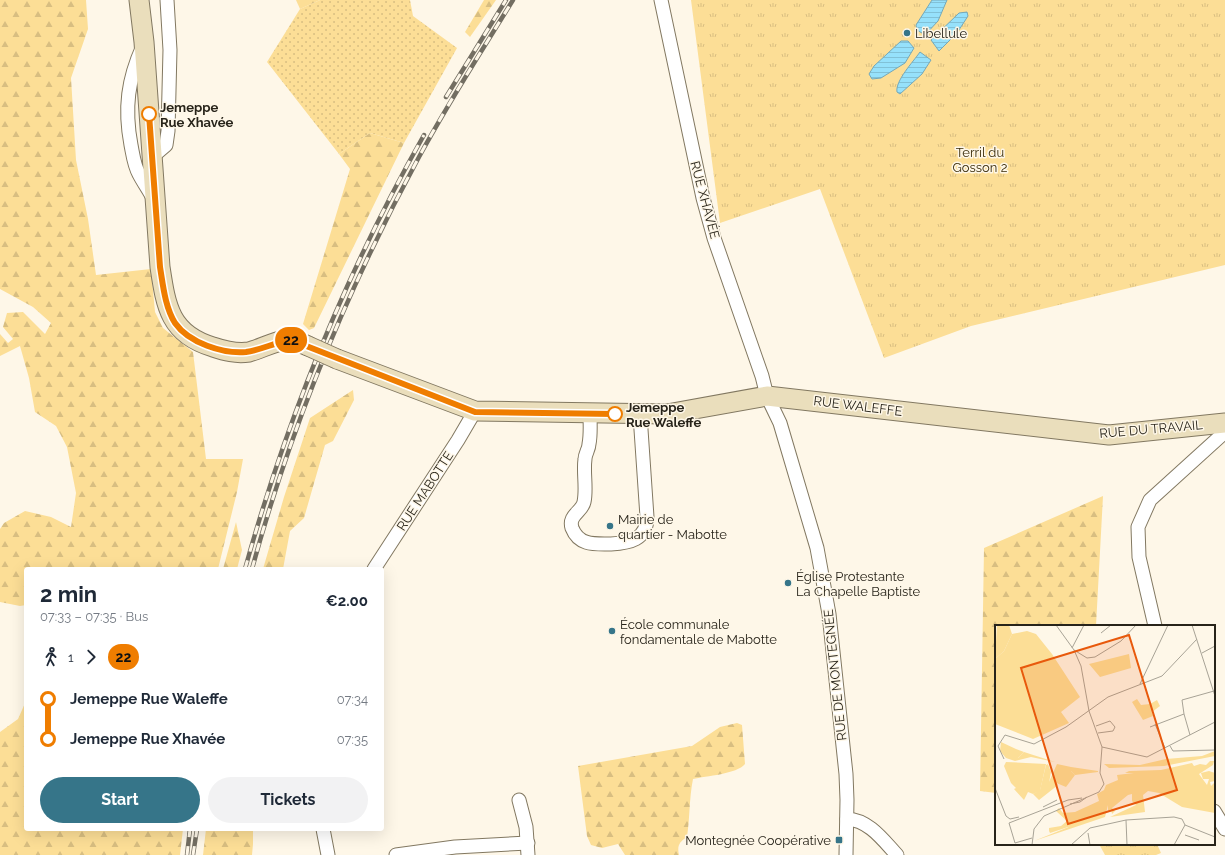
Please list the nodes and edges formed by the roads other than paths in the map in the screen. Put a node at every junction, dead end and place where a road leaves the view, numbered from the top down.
1 (139, 0) edge
2 (167, 0) edge
3 (661, 0) edge
4 (144, 42) junction
5 (159, 151) junction
6 (156, 202) junction
7 (767, 396) junction
8 (475, 412) junction
9 (590, 414) junction
10 (640, 415) junction
11 (1225, 423) edge
12 (1077, 432) joint
13 (1225, 432) edge
14 (375, 567) edge
15 (1156, 625) edge
16 (519, 800) dead end
17 (1215, 813) edge
18 (847, 819) junction
19 (1225, 829) edge
20 (323, 831) edge
21 (528, 849) edge
22 (328, 855) edge
23 (396, 855) edge
24 (846, 855) edge
25 (897, 855) edge

1 - 4 street, RUE WALEFFE
2 - 5 street
3 - 7 street, RUE XHAVÉE
4 - 5 street, RUE WALEFFE
4 - 6 street
5 - 6 street, RUE WALEFFE
6 - 8 street, RUE WALEFFE, bridge
7 - 10 street, RUE WALEFFE
7 - 12 street, RUE WALEFFE
7 - 18 street, RUE DE MONTEGNÉE
8 - 9 street, RUE WALEFFE
8 - 14 street, RUE MABOTTE
9 - 10 street, RUE WALEFFE
9 - 10 street
11 - 12 street, RUE DU TRAVAIL
13 - 15 street
16 - 21 street
17 - 19 street
18 - 24 street, RUE DE MONTEGNÉE
18 - 25 street
20 - 22 street
21 - 23 street

